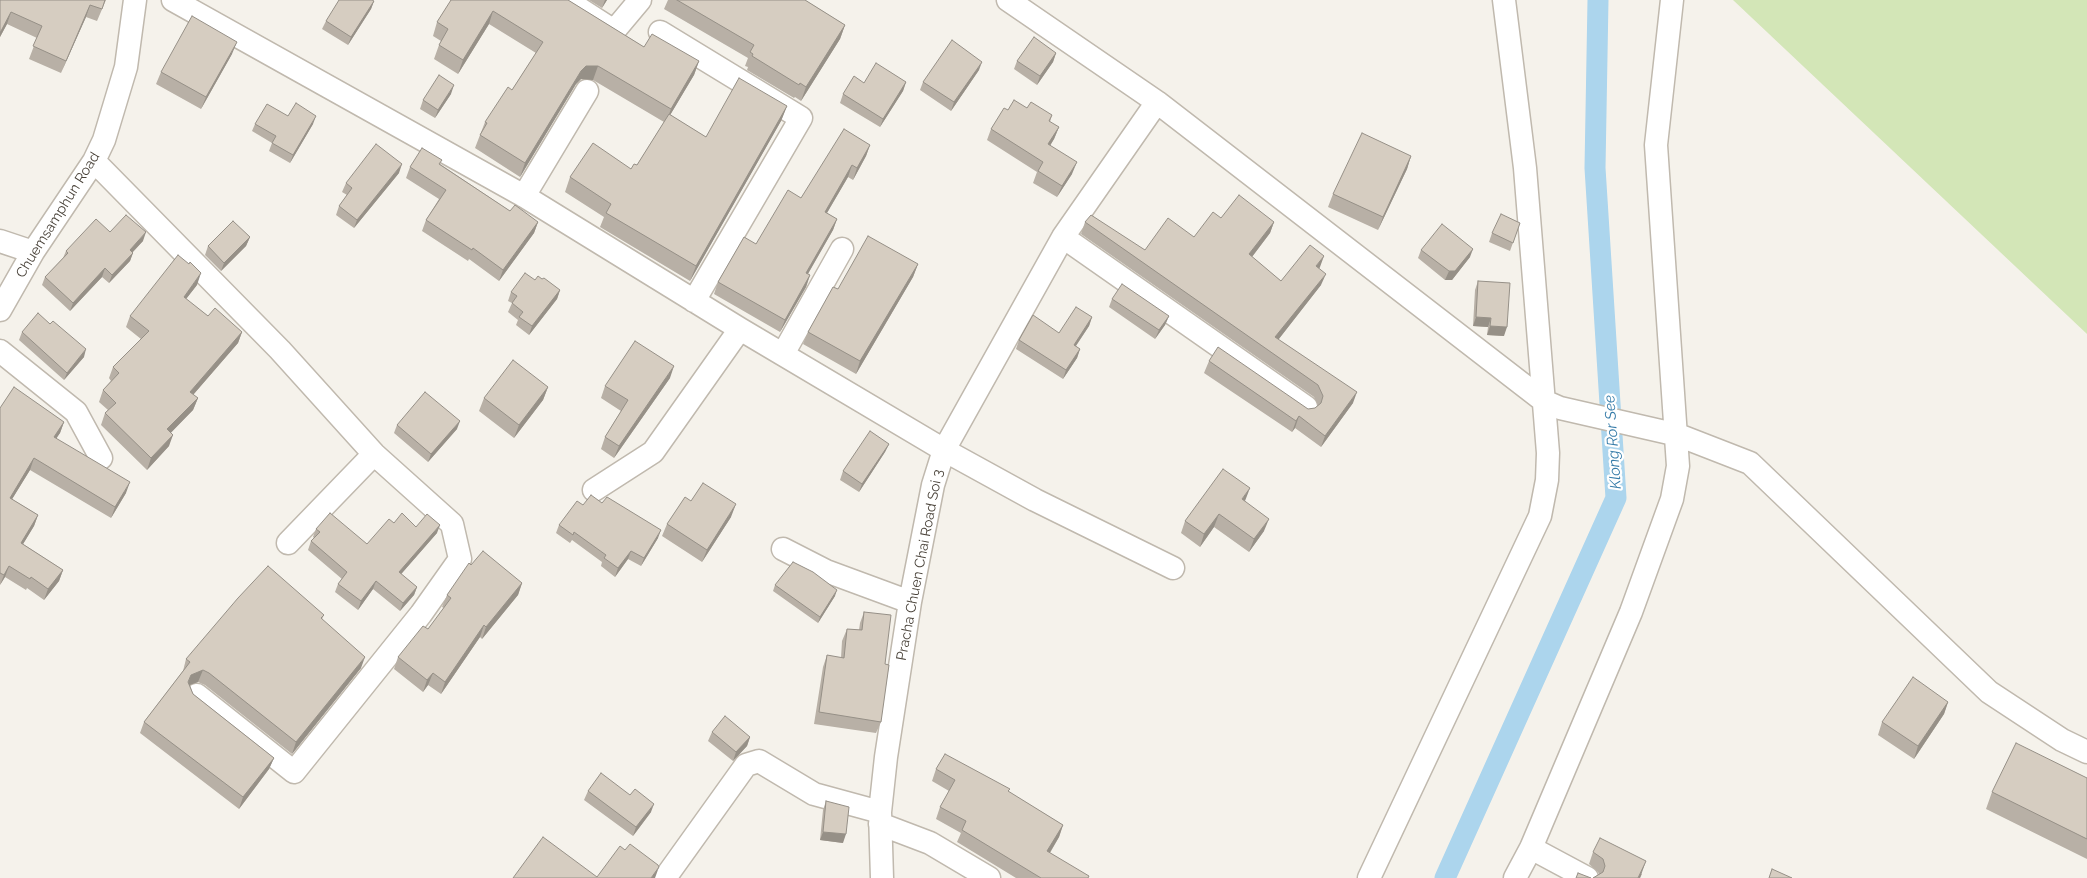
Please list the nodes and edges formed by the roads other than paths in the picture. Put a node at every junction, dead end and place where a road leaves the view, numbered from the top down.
1 (135, 0) edge
2 (173, 0) edge
3 (566, 0) edge
4 (640, 0) edge
5 (1008, 0) edge
6 (1504, 0) edge
7 (1672, 0) edge
8 (660, 32) dead end
9 (587, 91) dead end
10 (1157, 102) junction
11 (94, 161) junction
12 (524, 196) junction
13 (1063, 237) junction
14 (0, 241) edge
15 (842, 249) dead end
16 (33, 252) junction
17 (694, 301) junction
18 (0, 310) edge
19 (740, 329) junction
20 (0, 351) edge
21 (783, 354) junction
22 (1552, 404) junction
23 (1306, 407) edge
24 (1671, 433) junction
25 (944, 450) junction
26 (374, 454) junction
27 (101, 458) dead end
28 (594, 490) dead end
29 (288, 543) dead end
30 (783, 549) dead end
31 (1174, 568) dead end
32 (910, 602) junction
33 (197, 695) edge
34 (2087, 752) edge
35 (880, 818) junction
36 (1531, 848) junction
37 (665, 878) edge
38 (882, 878) edge
39 (989, 878) edge
40 (1369, 878) edge
41 (1515, 878) edge
42 (1587, 878) edge

1 - 11 street, Chuemsamphun Road
2 - 12 street
3 - 4 street
5 - 10 street
6 - 22 street
7 - 24 street
8 - 17 street
9 - 12 street
10 - 13 street, Pracha Chuen Chai Road Soi 3
10 - 22 street
11 - 16 street, Chuemsamphun Road
11 - 26 street
12 - 17 street
13 - 23 street
13 - 25 street, Pracha Chuen Chai Road Soi 3
14 - 16 street
15 - 21 street
16 - 18 street, Chuemsamphun Road
17 - 19 street
19 - 21 street
19 - 28 street
20 - 27 street
21 - 25 street
22 - 24 street
22 - 40 street
24 - 34 street
24 - 36 street
25 - 31 street
25 - 32 street, Pracha Chuen Chai Road Soi 3
26 - 29 street
26 - 33 street
30 - 32 street
32 - 35 street, Pracha Chuen Chai Road Soi 3
35 - 37 street
35 - 38 street, Pracha Chuen Chai Road Soi 3
35 - 39 street
36 - 41 street
36 - 42 street

